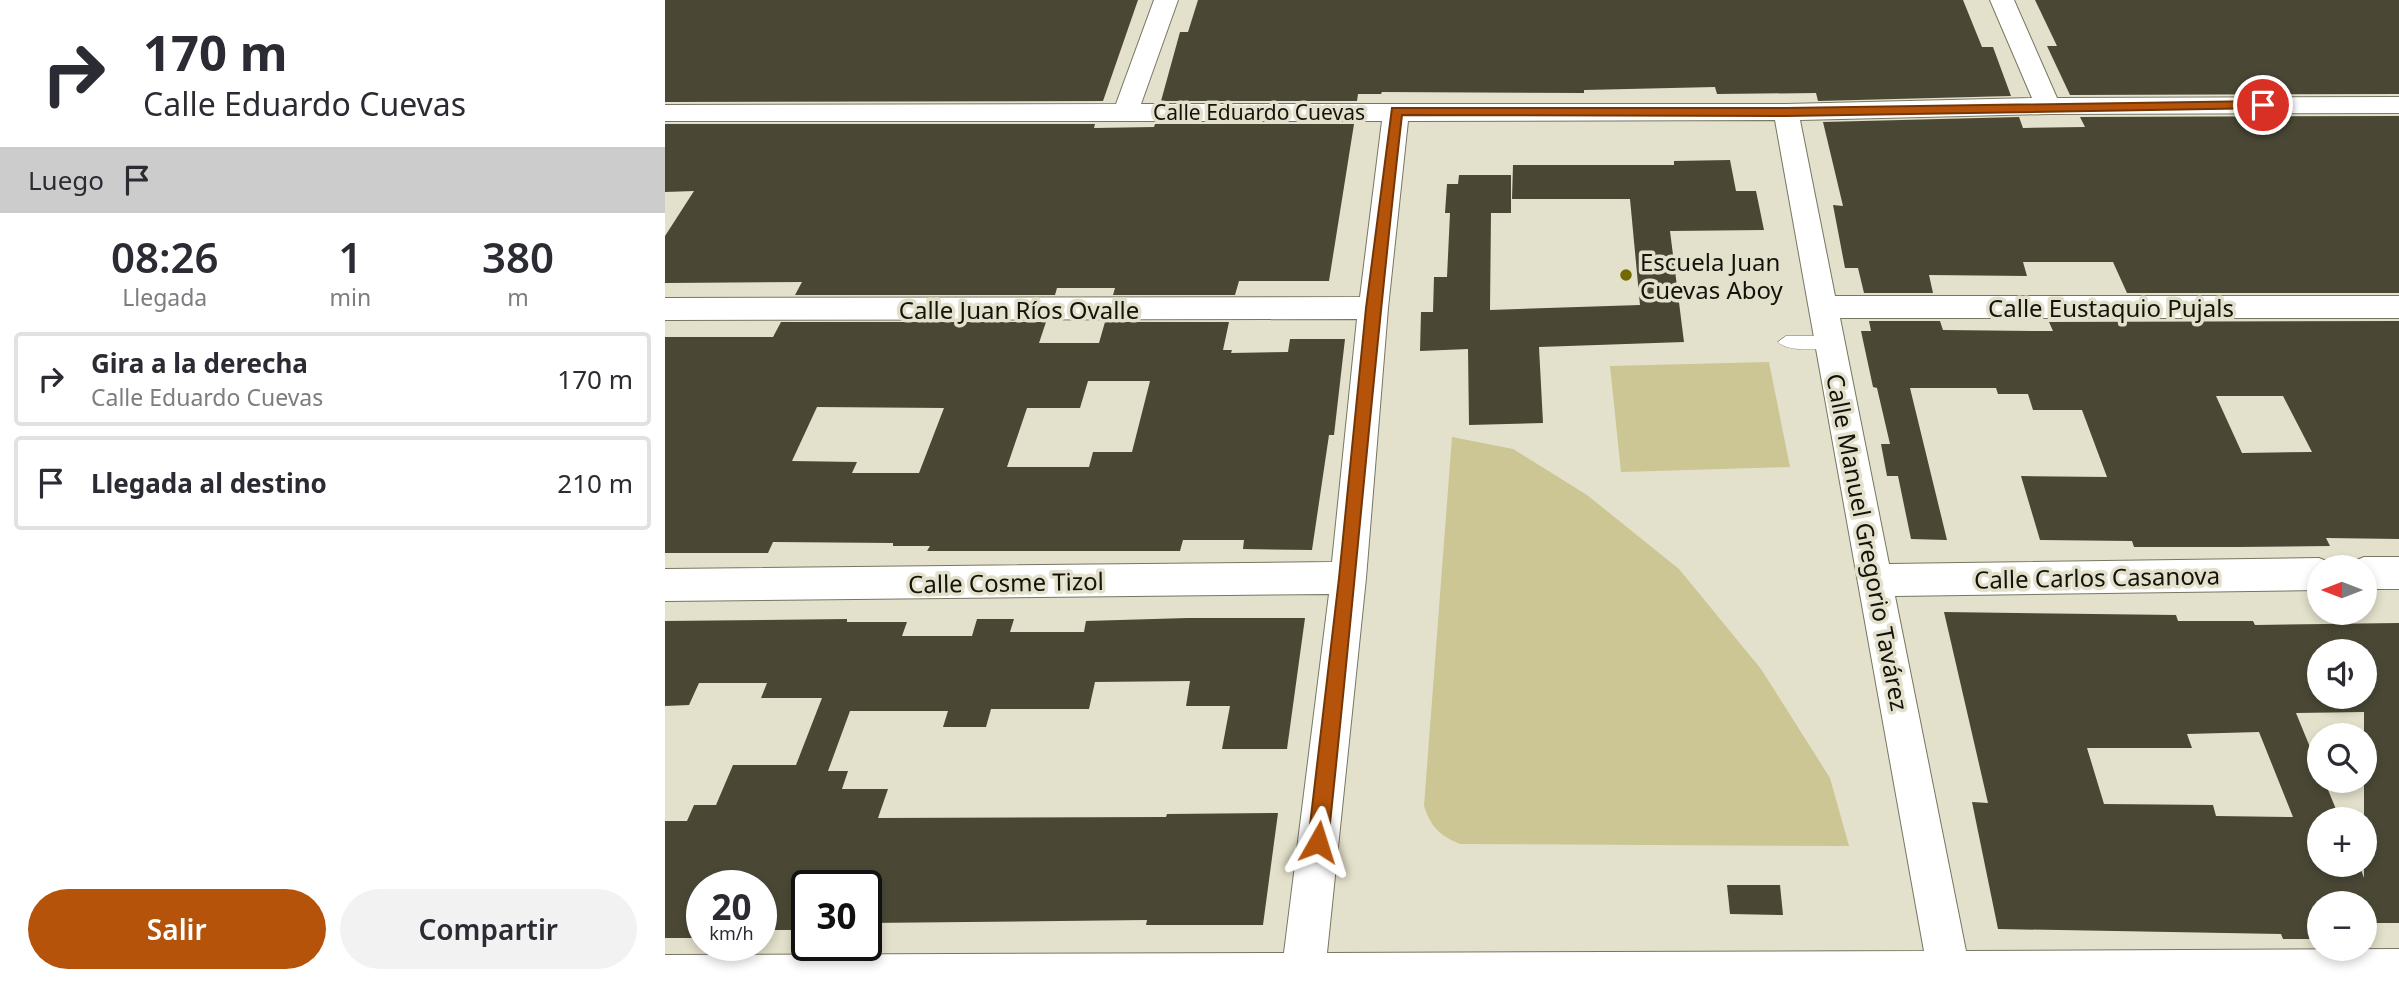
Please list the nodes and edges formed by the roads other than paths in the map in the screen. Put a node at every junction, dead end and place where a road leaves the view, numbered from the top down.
1 (1166, 0) edge
2 (2002, 0) edge
3 (2399, 105) edge
4 (2048, 106) junction
5 (1396, 111) junction
6 (1126, 112) junction
7 (1786, 112) junction
8 (665, 113) edge
9 (1823, 307) junction
10 (2399, 307) edge
11 (1373, 308) junction
12 (665, 309) edge
13 (1786, 342) dead end
14 (1830, 342) junction
15 (2377, 573) edge
16 (2399, 573) edge
17 (2307, 574) edge
18 (1348, 578) junction
19 (1875, 580) junction
20 (665, 586) edge
21 (2399, 971) edge
22 (1949, 972) junction
23 (1303, 975) junction
24 (665, 977) edge
25 (858, 980) edge

1 - 6 street
2 - 4 street
3 - 4 street, Calle Eduardo Cuevas
4 - 7 street, Calle Eduardo Cuevas
5 - 6 street, Calle Eduardo Cuevas
5 - 7 street, Calle Eduardo Cuevas
5 - 11 street
6 - 8 street, Calle Eduardo Cuevas
7 - 9 street, Calle Manuel Gregorio Tavárez
9 - 10 street, Calle Eustaquio Pujals
9 - 14 street, Calle Manuel Gregorio Tavárez
11 - 12 street, Calle Juan Ríos Ovalle
11 - 18 street
13 - 14 lane
14 - 19 street, Calle Manuel Gregorio Tavárez
15 - 16 street
17 - 19 street, Calle Carlos Casanova
18 - 20 street, Calle Cosme Tizol
18 - 23 street
19 - 22 street, Calle Manuel Gregorio Tavárez
21 - 22 street
22 - 23 street
23 - 25 street
24 - 25 street

